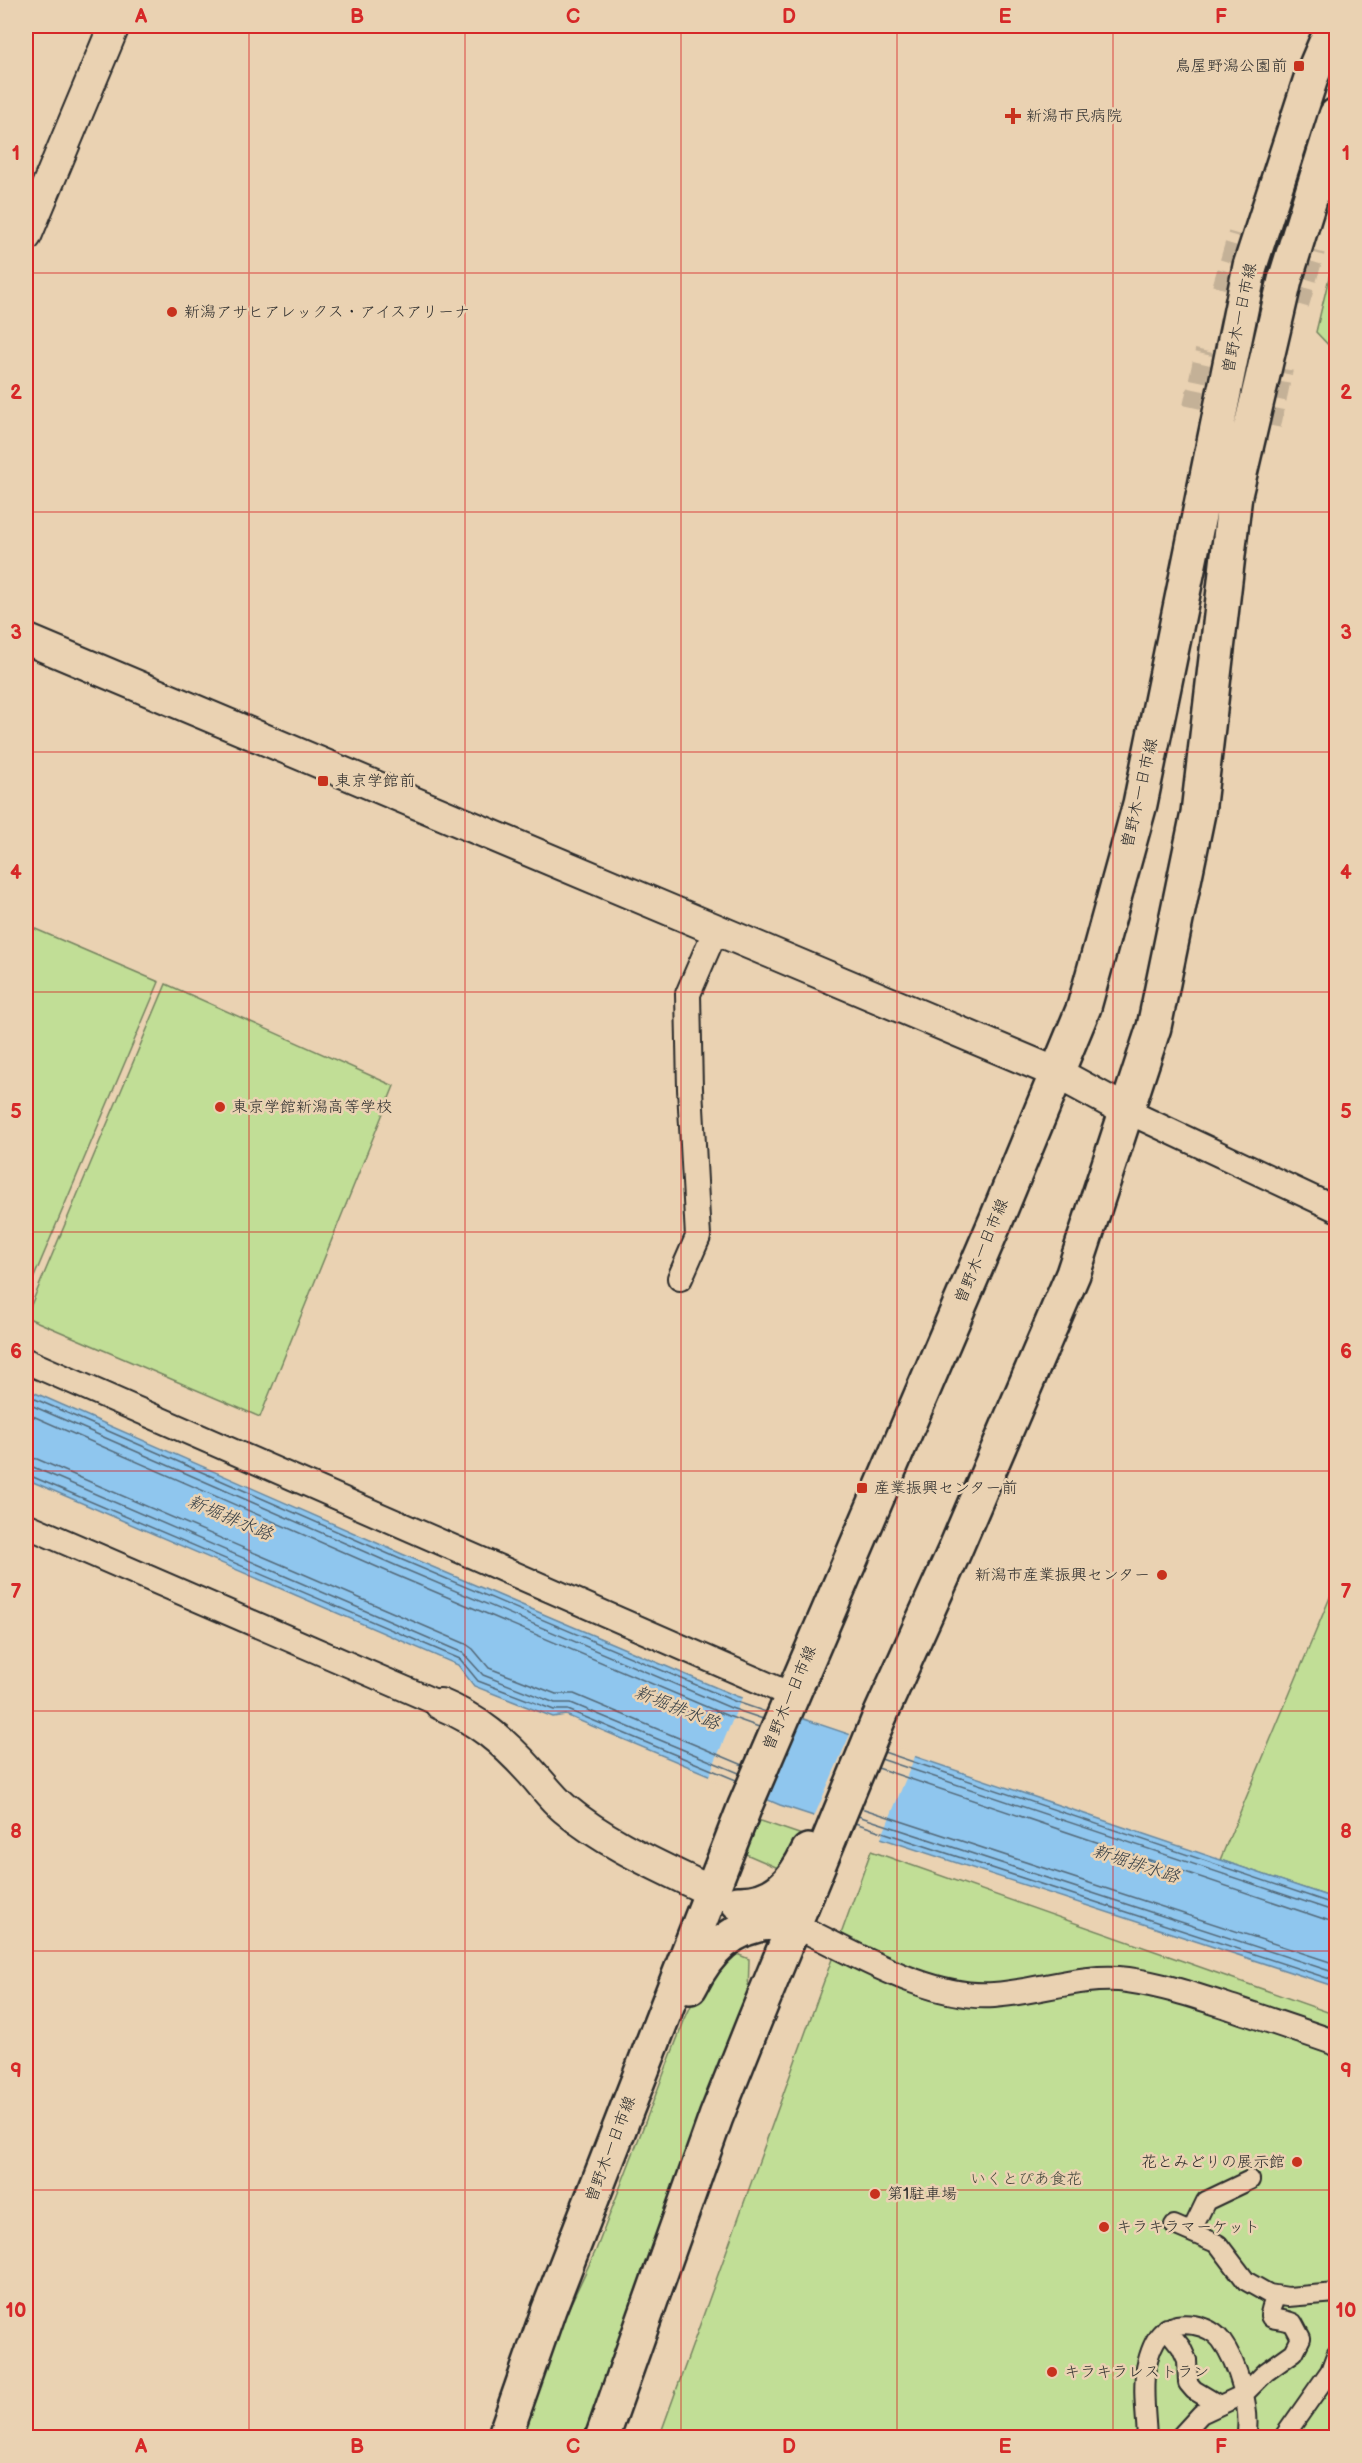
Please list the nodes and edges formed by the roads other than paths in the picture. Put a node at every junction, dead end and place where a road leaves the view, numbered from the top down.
1 (114, 26) edge
2 (1333, 26) edge
3 (1336, 115) edge
4 (26, 236) edge
5 (26, 639) edge
6 (716, 929) junction
7 (1057, 1074) junction
8 (1127, 1111) junction
9 (1336, 1209) edge
10 (680, 1278) dead end
11 (26, 1361) edge
12 (26, 1525) edge
13 (790, 1698) junction
14 (440, 1704) joint
15 (740, 1820) junction
16 (825, 1829) junction
17 (749, 1909) junction
18 (754, 2022) junction
19 (1336, 2043) edge
20 (637, 2083) junction
21 (1250, 2180) dead end
22 (1336, 2292) edge
23 (1276, 2296) junction
24 (1166, 2328) junction
25 (1336, 2355) edge
26 (1244, 2394) junction
27 (1219, 2405) junction
28 (504, 2438) edge
29 (602, 2438) edge
30 (1147, 2438) edge
31 (1179, 2438) edge
32 (1246, 2438) edge
33 (1283, 2438) edge

1 - 4 street
2 - 7 main road, 曽野木一日市線
3 - 8 main road, 曽野木一日市線
5 - 6 street
6 - 7 street
6 - 10 street
7 - 8 street
7 - 13 main road, 曽野木一日市線
8 - 9 street
8 - 16 main road, 曽野木一日市線
11 - 13 street
12 - 14 street
13 - 15 main road, 曽野木一日市線
14 - 17 street
15 - 17 main road, 曽野木一日市線
15 - 17 main road
16 - 17 main road, 曽野木一日市線
16 - 17 main road
17 - 18 main road, 曽野木一日市線
17 - 18 main road
17 - 19 street
17 - 20 main road, 曽野木一日市線
17 - 20 main road
18 - 29 main road, 曽野木一日市線
20 - 28 main road, 曽野木一日市線
21 - 23 street
22 - 23 street
23 - 26 street
24 - 26 street
24 - 27 street
24 - 30 street
25 - 33 street
26 - 27 street
26 - 32 street
27 - 31 street

